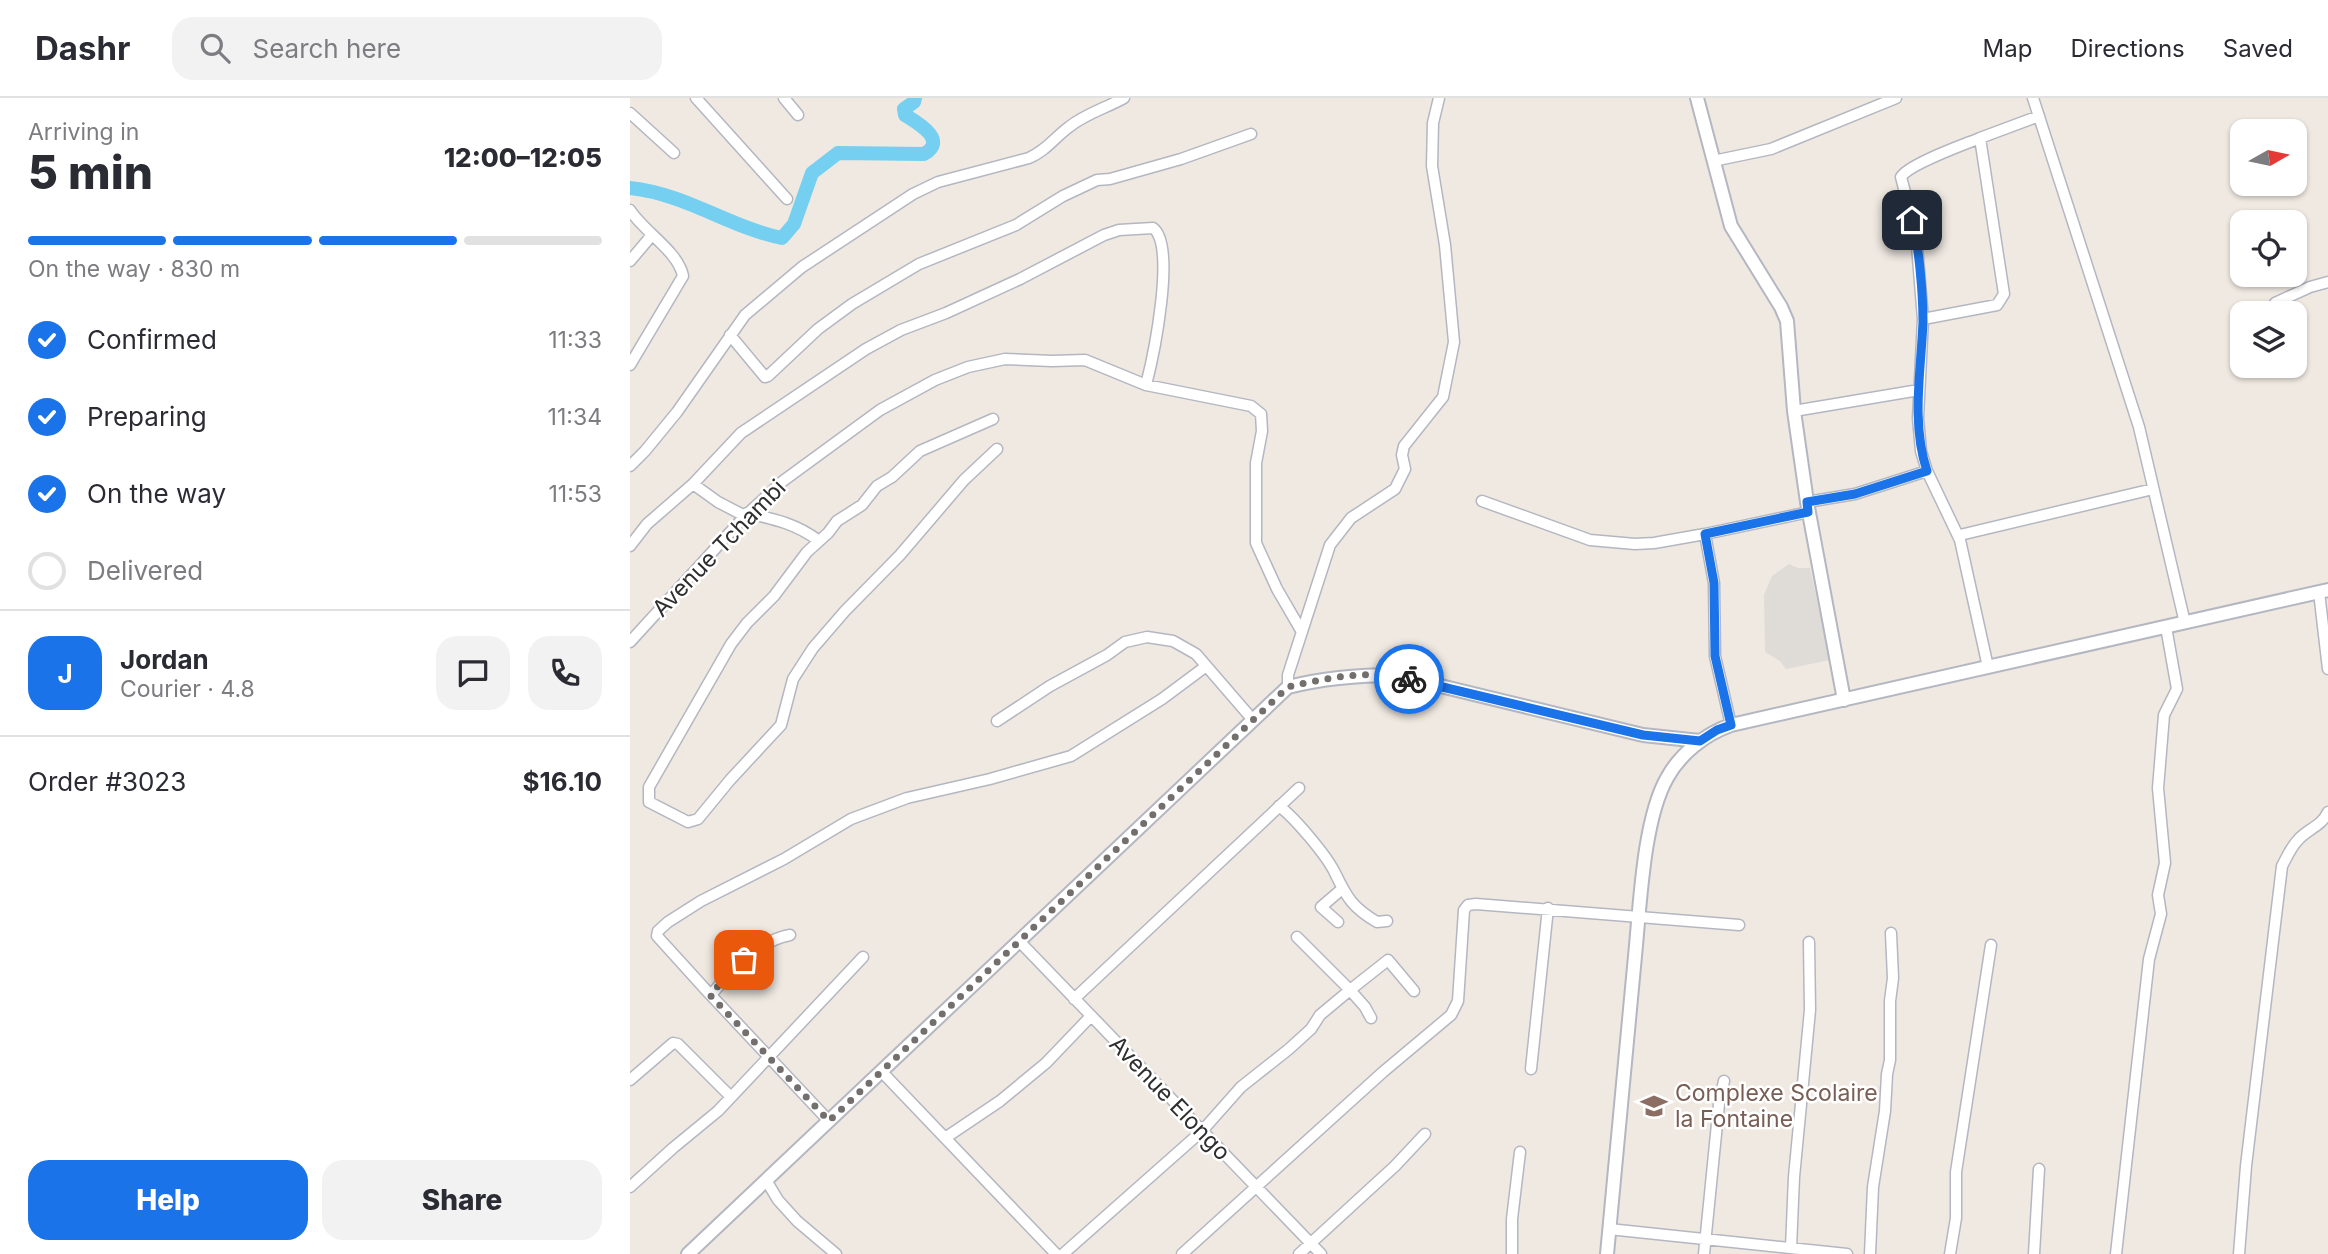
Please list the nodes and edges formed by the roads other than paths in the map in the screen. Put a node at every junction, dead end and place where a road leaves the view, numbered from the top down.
1 (696, 98) edge
2 (785, 98) edge
3 (1124, 98) edge
4 (1439, 98) edge
5 (1697, 98) edge
6 (1896, 98) edge
7 (2033, 98) edge
8 (630, 113) edge
9 (798, 116) dead end
10 (2039, 116) junction
11 (1251, 134) dead end
12 (1980, 138) junction
13 (674, 153) dead end
14 (1713, 160) junction
15 (786, 199) dead end
16 (630, 210) edge
17 (653, 235) junction
18 (630, 261) edge
19 (2328, 282) edge
20 (2280, 301) edge
21 (1923, 319) junction
22 (730, 335) junction
23 (630, 365) edge
24 (1146, 385) junction
25 (1919, 390) junction
26 (1794, 411) junction
27 (993, 419) dead end
28 (997, 449) dead end
29 (630, 466) edge
30 (1927, 471) junction
31 (693, 484) junction
32 (2153, 489) junction
33 (1482, 501) dead end
34 (1808, 507) junction
35 (746, 514) junction
36 (1705, 534) junction
37 (1960, 535) dead end
38 (819, 541) junction
39 (630, 546) edge
40 (2324, 591) edge
41 (2185, 623) junction
42 (2166, 627) junction
43 (1302, 632) junction
44 (630, 642) edge
45 (1205, 667) junction
46 (1988, 667) junction
47 (2328, 669) edge
48 (1288, 687) junction
49 (1844, 700) junction
50 (1253, 720) junction
51 (997, 721) dead end
52 (1731, 725) junction
53 (1700, 741) junction
54 (1299, 788) dead end
55 (1279, 806) junction
56 (2328, 812) edge
57 (1342, 889) junction
58 (1548, 908) junction
59 (1639, 916) junction
60 (1387, 921) dead end
61 (1338, 922) dead end
62 (1739, 925) dead end
63 (1891, 933) dead end
64 (790, 934) dead end
65 (1297, 937) dead end
66 (1019, 941) junction
67 (1809, 942) dead end
68 (1991, 945) dead end
69 (863, 957) dead end
70 (1350, 990) junction
71 (1414, 991) dead end
72 (710, 995) junction
73 (1074, 999) junction
74 (1091, 1016) junction
75 (1371, 1018) dead end
76 (769, 1057) junction
77 (1531, 1069) dead end
78 (881, 1071) junction
79 (630, 1080) edge
80 (1724, 1081) dead end
81 (731, 1097) junction
82 (829, 1121) junction
83 (1202, 1131) junction
84 (1425, 1134) dead end
85 (945, 1138) junction
86 (1520, 1152) dead end
87 (2039, 1169) dead end
88 (766, 1180) junction
89 (1255, 1186) junction
90 (630, 1187) edge
91 (1609, 1229) junction
92 (1705, 1239) junction
93 (1310, 1243) junction
94 (1791, 1248) junction
95 (688, 1254) edge
96 (836, 1254) edge
97 (1056, 1254) edge
98 (1063, 1254) edge
99 (1182, 1254) edge
100 (1298, 1254) edge
101 (1321, 1254) edge
102 (1512, 1254) edge
103 (1607, 1254) edge
104 (1704, 1254) edge
105 (1847, 1254) edge
106 (1870, 1254) edge
107 (1950, 1254) edge
108 (2034, 1254) edge
109 (2116, 1254) edge
110 (2239, 1254) edge

1 - 15 street
2 - 9 street
3 - 22 street
4 - 43 street
5 - 14 street
6 - 14 street
7 - 10 street
8 - 13 street
10 - 12 street
10 - 32 street
11 - 22 street
12 - 21 street
12 - 21 street
14 - 26 street
16 - 17 street
17 - 18 street
17 - 23 street
19 - 20 street
21 - 25 street
22 - 29 street
24 - 31 street
24 - 35 street, Avenue Tchambi
24 - 43 street, Avenue Tchambi
25 - 26 street
25 - 30 street
26 - 34 street
27 - 38 street
28 - 38 street
30 - 34 street
30 - 46 street
31 - 35 street
31 - 39 street
32 - 37 street
32 - 41 street
33 - 36 street
34 - 36 street
34 - 49 street
35 - 38 street
35 - 44 street, Avenue Tchambi
36 - 52 street
40 - 41 street
40 - 47 street
41 - 42 street
42 - 46 street
42 - 109 street
43 - 48 street
45 - 50 street
45 - 51 street
45 - 72 street
46 - 49 street
48 - 50 street
48 - 53 street
49 - 52 street
50 - 66 street
52 - 53 street
53 - 59 street
54 - 55 street
55 - 57 street
55 - 73 street
56 - 110 street
57 - 60 street
57 - 61 street
58 - 59 street
58 - 77 street
58 - 89 street
59 - 62 street
59 - 91 street
63 - 106 street
64 - 72 street
65 - 70 street
66 - 73 street, Avenue Elongo
66 - 78 street
67 - 94 street
68 - 107 street
69 - 76 street
70 - 71 street
70 - 75 street
70 - 83 street
72 - 76 street
73 - 74 street, Avenue Elongo
74 - 83 street, Avenue Elongo
74 - 85 street
76 - 81 street
76 - 82 street
78 - 82 street
78 - 85 street
79 - 81 street
80 - 92 street
81 - 90 street
82 - 88 street
83 - 89 street, Avenue Elongo
83 - 98 street
84 - 93 street
85 - 97 street
86 - 102 street
87 - 108 street
88 - 95 street
88 - 96 street
89 - 93 street, Avenue Elongo
89 - 99 street
91 - 92 street
91 - 103 street
92 - 94 street
92 - 104 street
93 - 100 street
93 - 101 street, Avenue Elongo
94 - 105 street

